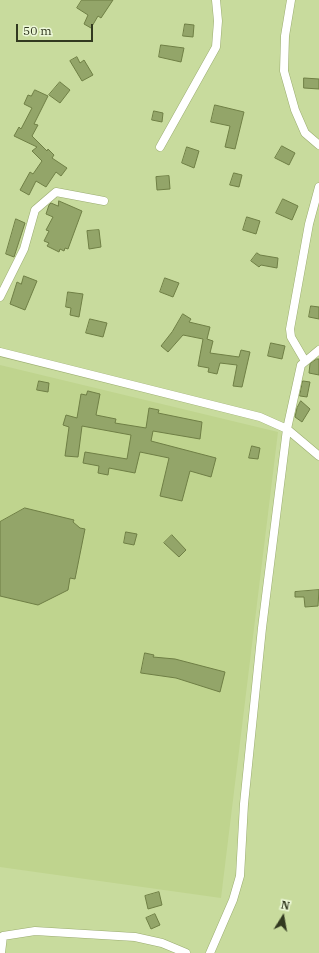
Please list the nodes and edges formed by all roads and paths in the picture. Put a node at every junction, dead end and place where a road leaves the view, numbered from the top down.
1 (216, 0) edge
2 (291, 0) edge
3 (319, 145) edge
4 (160, 147) dead end
5 (319, 187) edge
6 (104, 201) dead end
7 (0, 298) edge
8 (319, 350) edge
9 (0, 352) edge
10 (306, 361) junction
11 (288, 429) junction
12 (319, 456) edge
13 (1, 953) edge
14 (186, 953) edge
15 (210, 953) edge

1 - 4 street
2 - 3 street
5 - 10 street
6 - 7 street
8 - 10 street
9 - 11 street
10 - 11 street
11 - 12 street
11 - 15 street
13 - 14 street

